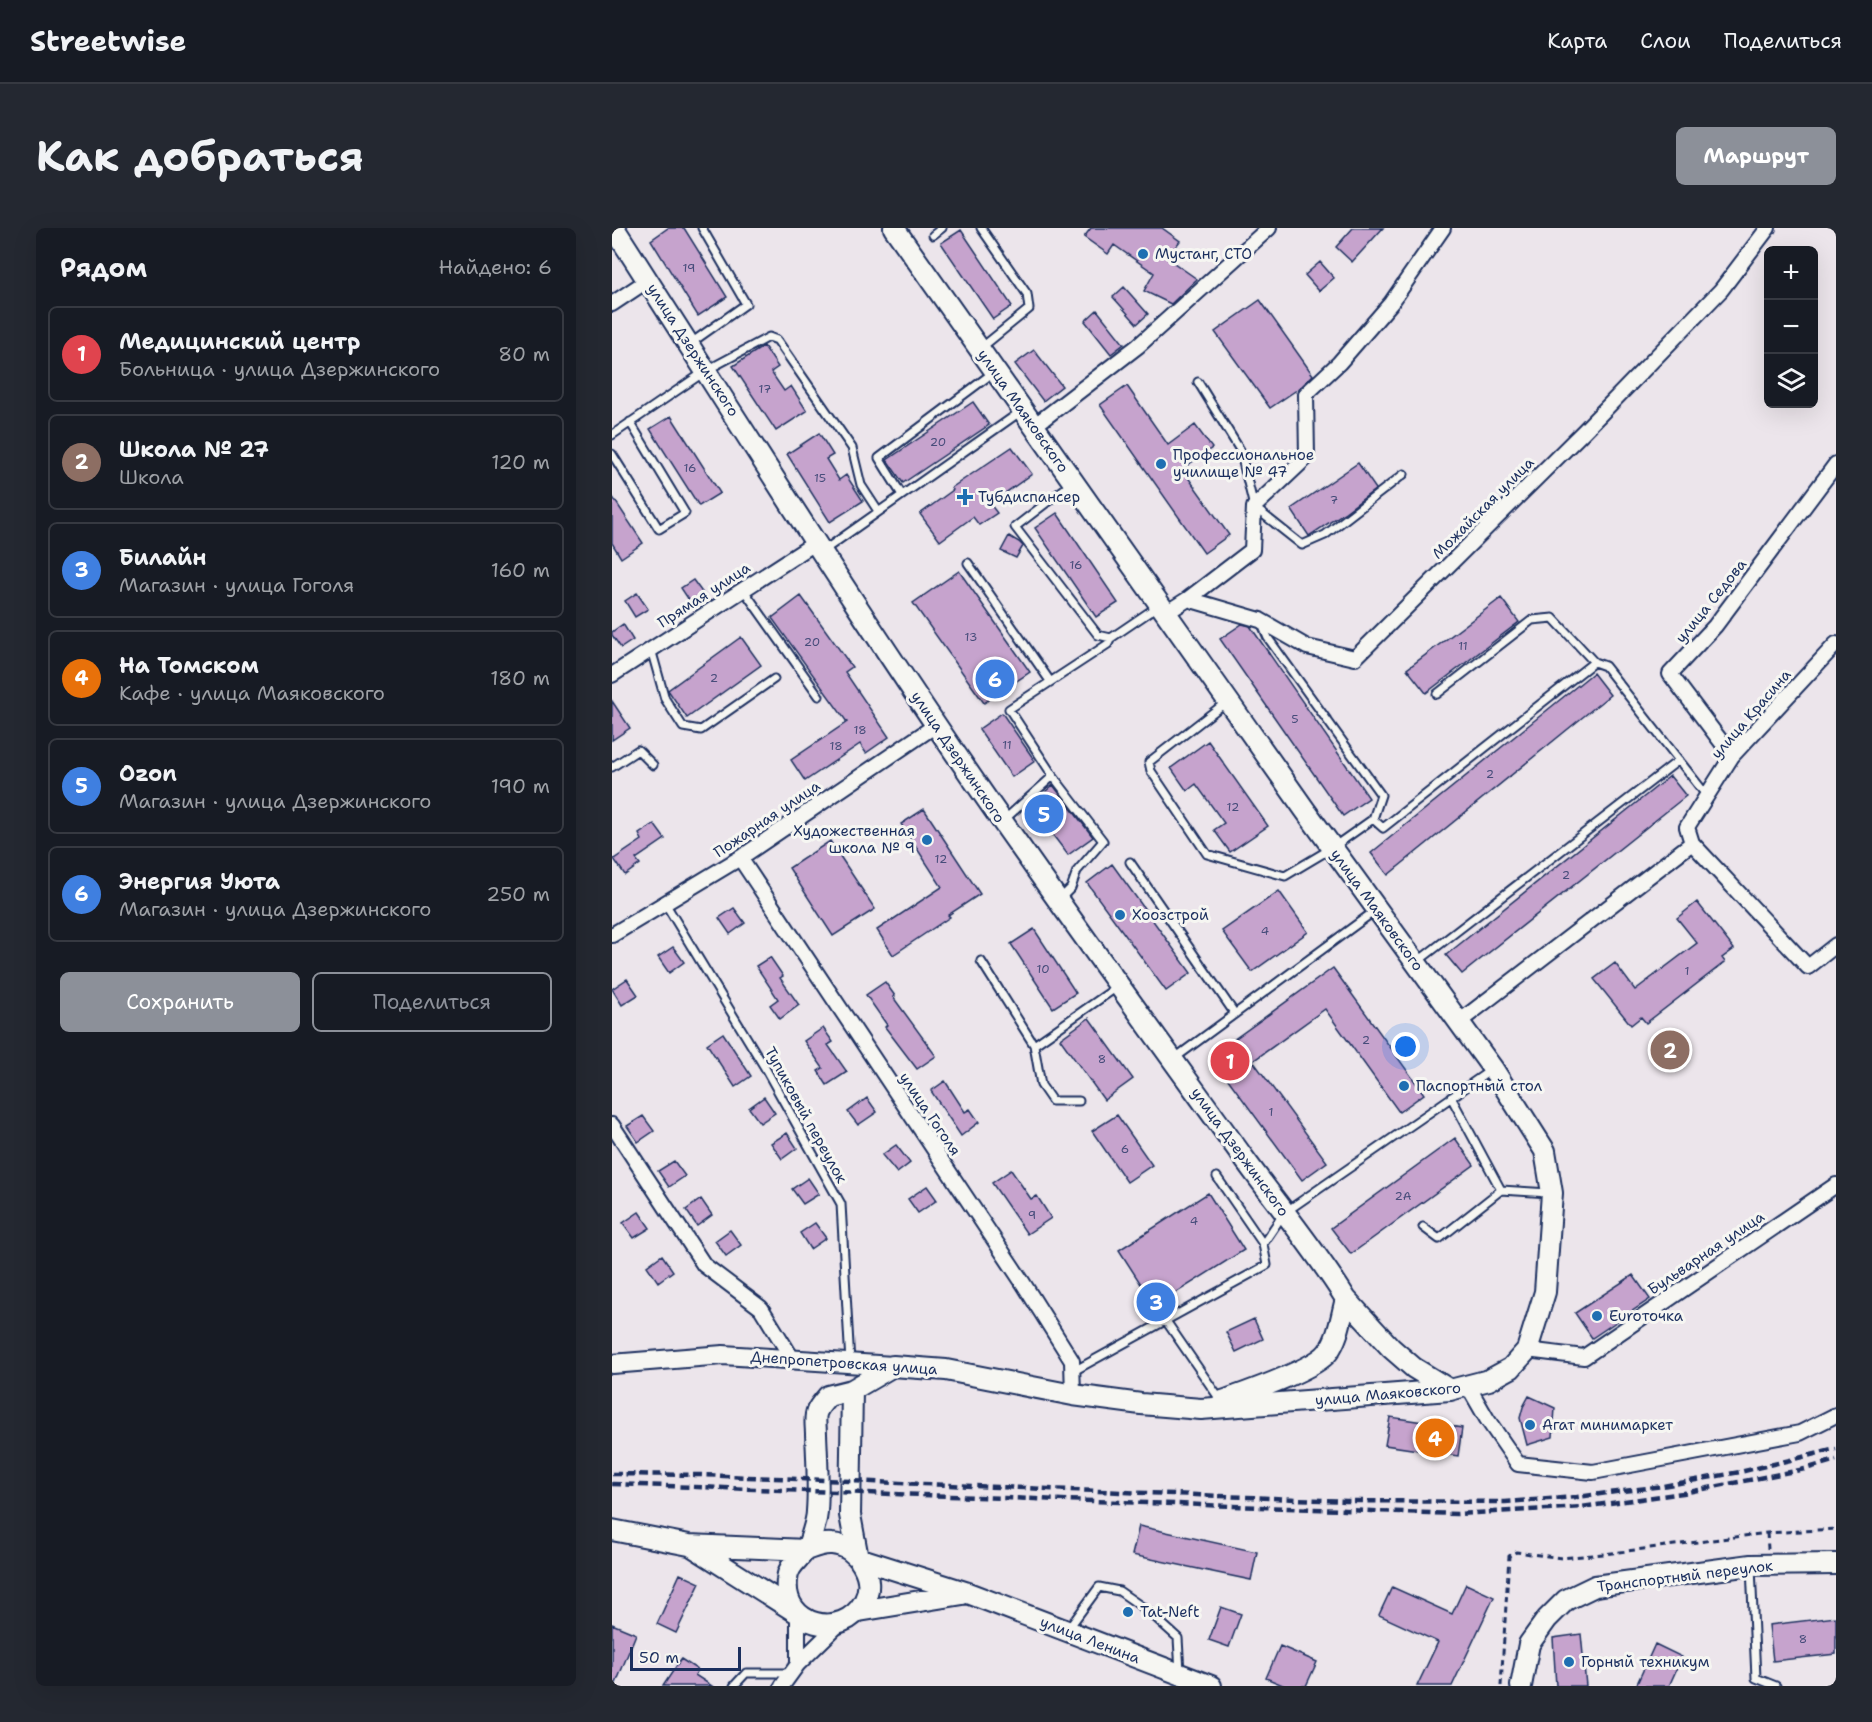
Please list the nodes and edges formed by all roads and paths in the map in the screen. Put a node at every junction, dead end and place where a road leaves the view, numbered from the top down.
1 (614, 228) edge
2 (702, 228) edge
3 (894, 228) edge
4 (942, 228) edge
5 (981, 228) edge
6 (1269, 228) edge
7 (1443, 228) edge
8 (1768, 228) edge
9 (933, 235) dead end
10 (648, 280) junction
11 (612, 304) edge
12 (690, 344) junction
13 (980, 349) junction
14 (707, 370) junction
15 (995, 372) junction
16 (1198, 382) dead end
17 (1022, 410) junction
18 (630, 422) junction
19 (1034, 426) junction
20 (612, 435) edge
21 (612, 454) edge
22 (1836, 464) edge
23 (1404, 474) dead end
24 (1073, 482) junction
25 (902, 495) junction
26 (1254, 507) junction
27 (878, 511) junction
28 (818, 547) junction
29 (968, 563) dead end
30 (743, 589) junction
31 (1188, 599) junction
32 (1163, 609) junction
33 (1260, 620) junction
34 (1111, 638) junction
35 (1836, 644) edge
36 (651, 649) junction
37 (1594, 662) junction
38 (612, 675) edge
39 (774, 678) dead end
40 (1050, 681) junction
41 (1437, 694) dead end
42 (819, 696) dead end
43 (1227, 701) junction
44 (936, 725) junction
45 (1732, 756) junction
46 (1679, 760) junction
47 (653, 765) dead end
48 (612, 767) edge
49 (1053, 776) junction
50 (1707, 796) junction
51 (1373, 819) junction
52 (1002, 821) junction
53 (1692, 843) junction
54 (1332, 848) junction
55 (740, 858) junction
56 (1130, 862) dead end
57 (1059, 900) junction
58 (664, 903) junction
59 (1377, 909) junction
60 (612, 935) edge
61 (1836, 945) edge
62 (981, 961) dead end
63 (1416, 963) junction
64 (1119, 986) junction
65 (1234, 1014) junction
66 (1459, 1022) junction
67 (1034, 1044) junction
68 (1173, 1060) junction
69 (1493, 1069) junction
70 (1451, 1097) junction
71 (1079, 1101) dead end
72 (612, 1125) edge
73 (1217, 1177) dead end
74 (1836, 1185) edge
75 (1501, 1190) junction
76 (1552, 1193) junction
77 (1284, 1213) junction
78 (1423, 1227) dead end
79 (1263, 1244) junction
80 (1346, 1299) junction
81 (1166, 1321) junction
82 (1527, 1350) junction
83 (793, 1360) junction
84 (850, 1363) junction
85 (612, 1364) edge
86 (893, 1366) junction
87 (1072, 1372) junction
88 (1459, 1388) junction
89 (852, 1390) junction
90 (1073, 1395) junction
91 (1221, 1402) junction
92 (1201, 1409) junction
93 (1836, 1415) edge
94 (612, 1530) edge
95 (689, 1545) junction
96 (806, 1550) junction
97 (858, 1558) junction
98 (1836, 1564) edge
99 (1751, 1565) junction
100 (968, 1593) junction
101 (859, 1611) junction
102 (798, 1613) junction
103 (839, 1624) junction
104 (1066, 1631) junction
105 (795, 1668) junction
106 (1180, 1674) junction
107 (734, 1686) edge
108 (782, 1686) edge
109 (1211, 1686) edge
110 (1521, 1686) edge
111 (1776, 1686) edge

1 - 10 main road, улица Дзержинского
2 - 12 lane
3 - 13 main road, улица Маяковского
4 - 9 lane
5 - 13 lane
6 - 19 street
7 - 26 street
8 - 33 street, Можайская улица
10 - 11 street
10 - 12 main road, улица Дзержинского
12 - 14 main road, улица Дзержинского
13 - 15 main road, улица Маяковского
14 - 18 lane
14 - 27 lane
14 - 28 main road, улица Дзержинского
15 - 17 main road, улица Маяковского
15 - 25 lane
16 - 26 lane
17 - 19 main road, улица Маяковского
17 - 25 lane
18 - 20 lane
18 - 21 lane
19 - 24 main road, улица Маяковского
22 - 45 street, улица Седова
23 - 26 lane
24 - 32 main road, улица Маяковского
24 - 34 lane
25 - 27 lane
26 - 31 street
27 - 28 lane
28 - 30 street, Прямая улица
28 - 44 main road, улица Дзержинского
29 - 40 lane
30 - 36 street, Прямая улица
30 - 42 lane
31 - 32 street
31 - 33 street, Можайская улица
32 - 34 lane
32 - 43 main road, улица Маяковского
33 - 51 lane
34 - 40 lane
35 - 45 street, улица Красина
36 - 38 street, Прямая улица
36 - 39 lane
37 - 41 lane
37 - 46 lane
37 - 51 lane
40 - 49 lane
43 - 54 main road, улица Маяковского
43 - 54 lane
44 - 52 main road, улица Дзержинского
44 - 55 street, Пожарная улица
45 - 50 street, улица Красина
46 - 50 lane
46 - 63 lane
47 - 48 lane
49 - 52 lane
49 - 57 lane
50 - 53 street, улица Красина
51 - 54 lane
52 - 57 main road, улица Дзержинского
53 - 61 street
53 - 66 street
54 - 59 main road, улица Маяковского
55 - 58 street, Пожарная улица
55 - 87 street, улица Гоголя
56 - 65 lane
57 - 64 main road, улица Дзержинского
58 - 60 street, Пожарная улица
58 - 84 lane, Тупиковый переулок
59 - 63 main road, улица Маяковского
59 - 65 lane
62 - 67 lane
63 - 66 main road, улица Маяковского
64 - 67 lane
64 - 68 main road, улица Дзержинского
65 - 68 lane
66 - 69 main road, улица Маяковского
67 - 71 lane
68 - 77 main road, улица Дзержинского
69 - 70 lane
69 - 76 main road, улица Маяковского
70 - 75 lane
70 - 77 lane
72 - 83 street
73 - 79 lane
74 - 82 street, Бульварная улица
75 - 76 lane
75 - 78 lane
76 - 82 main road, улица Маяковского
77 - 79 lane
77 - 80 main road, улица Дзержинского
79 - 81 lane
80 - 88 main road, улица Дзержинского
80 - 91 main road
81 - 87 lane
81 - 91 lane
82 - 88 main road, улица Маяковского
83 - 84 street, Днепропетровская улица
83 - 85 street, Днепропетровская улица
84 - 86 street, Днепропетровская улица
86 - 89 main road
86 - 90 main road, Днепропетровская улица
87 - 90 street, улица Гоголя
88 - 92 main road, улица Маяковского
88 - 93 street
89 - 96 main road
89 - 97 main road
90 - 92 main road, Днепропетровская улица
91 - 92 main road
94 - 95 main road
95 - 96 main road
95 - 102 main road
96 - 97 main road
96 - 102 main road
97 - 100 main road, улица Ленина
97 - 101 main road
98 - 99 main road, Транспортный переулок
99 - 110 main road, Транспортный переулок
99 - 111 lane
100 - 101 main road
100 - 104 main road, улица Ленина
101 - 103 main road
102 - 103 main road
102 - 105 street
103 - 105 street
104 - 106 main road, улица Ленина
104 - 106 lane
105 - 107 lane
105 - 108 street
106 - 109 main road, улица Ленина

